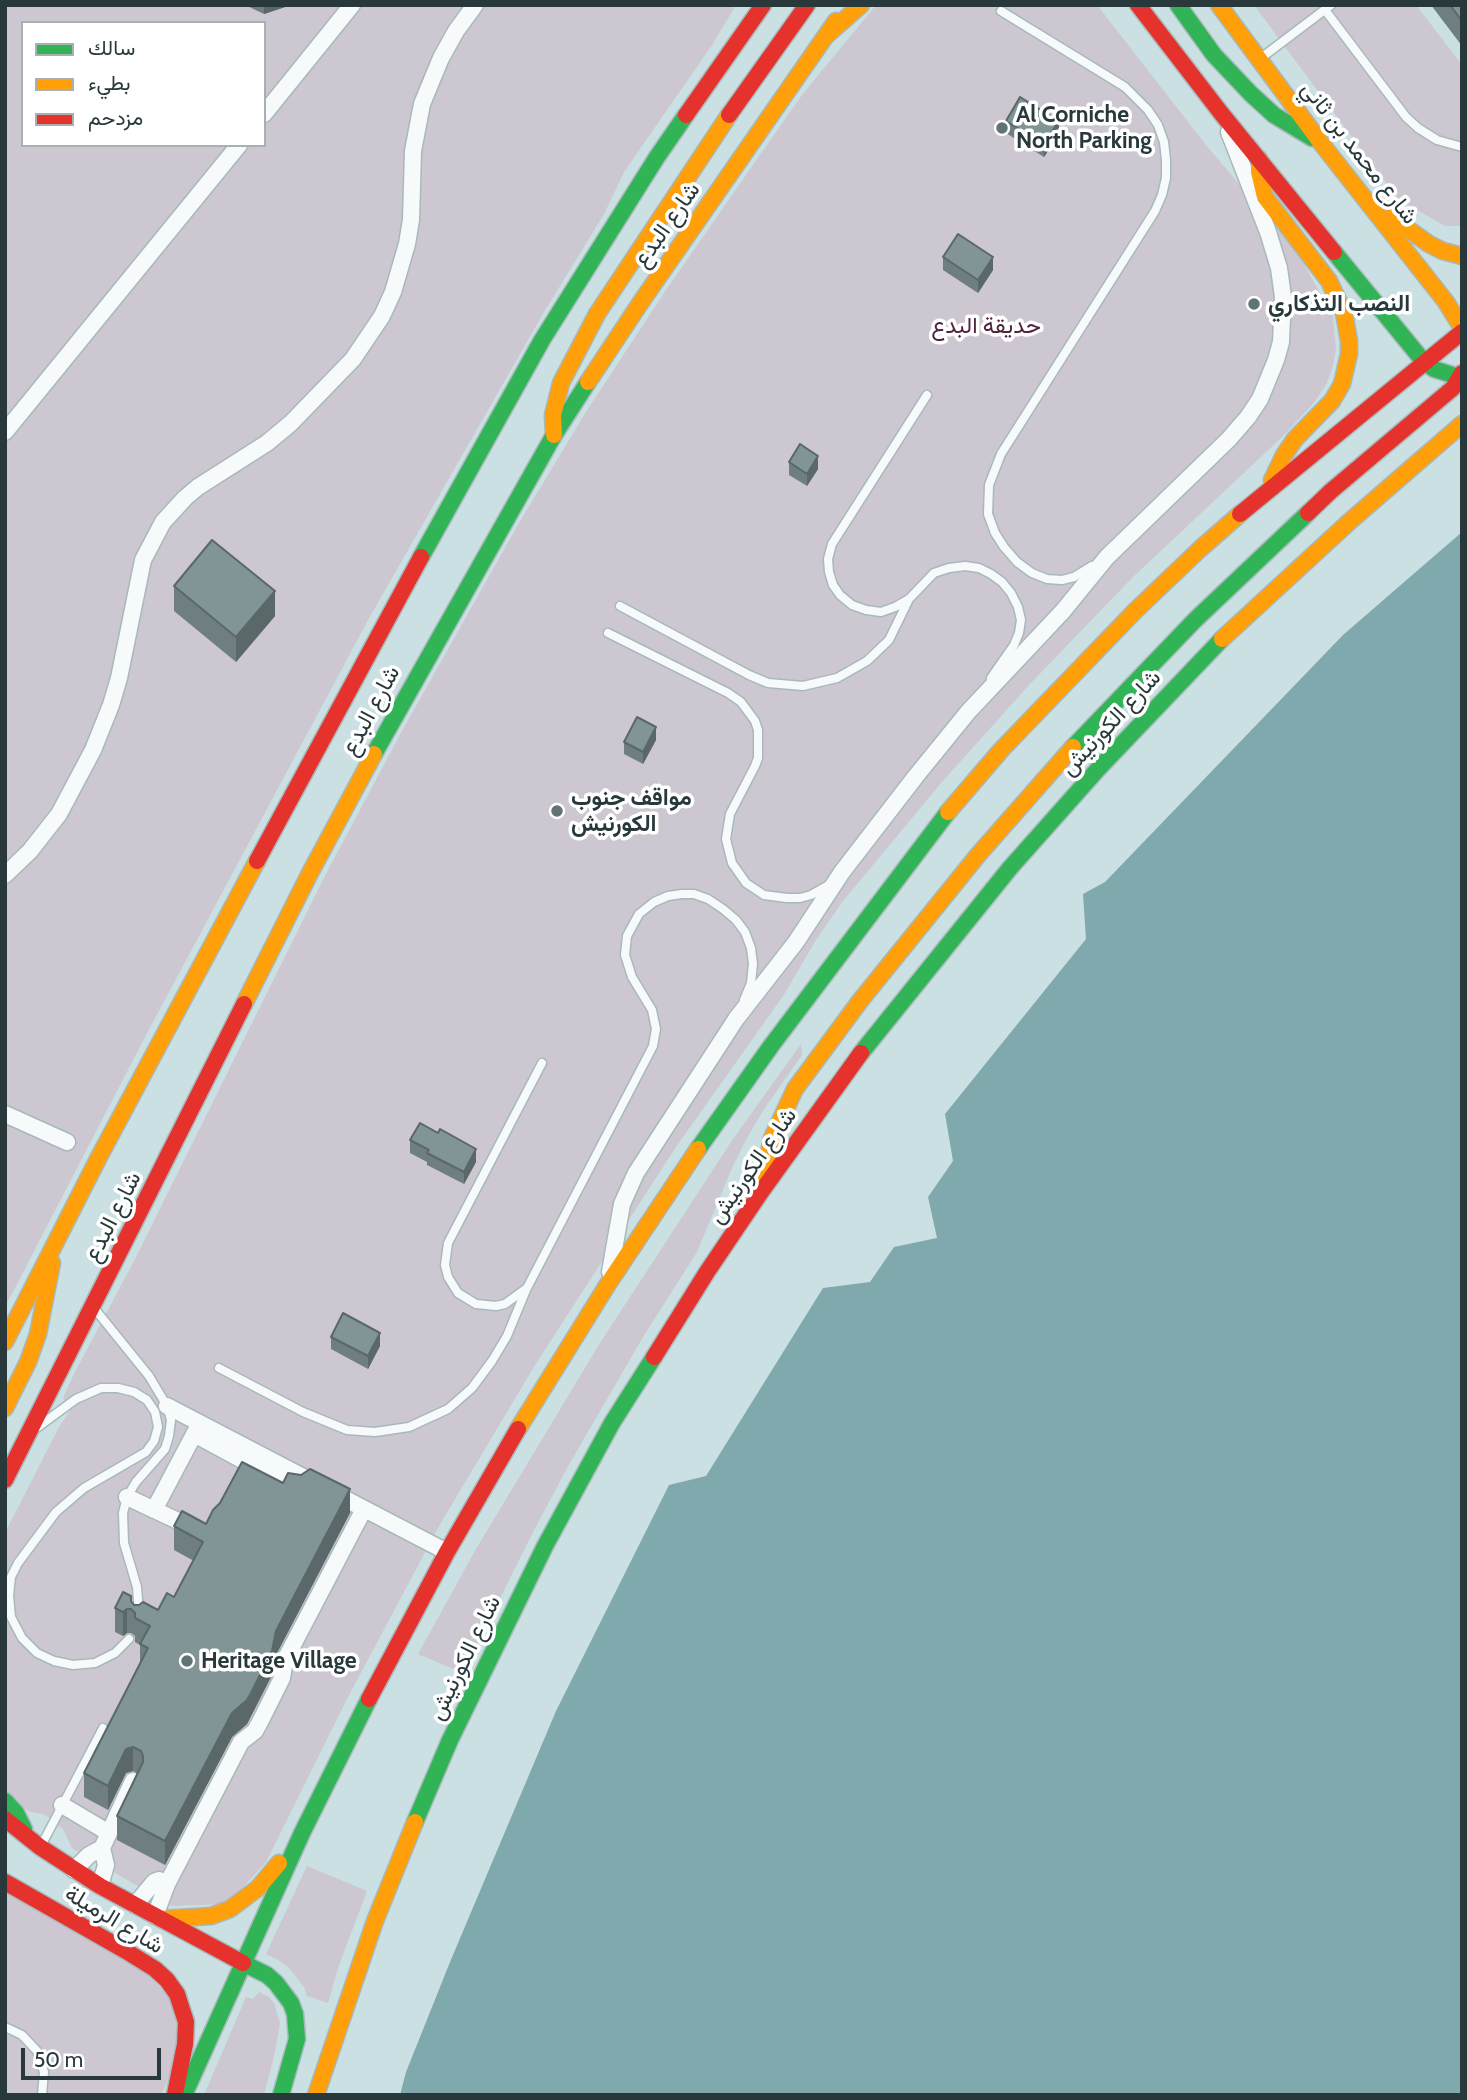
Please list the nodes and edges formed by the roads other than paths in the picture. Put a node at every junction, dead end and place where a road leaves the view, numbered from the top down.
1 (352, 5) edge
2 (475, 5) edge
3 (763, 5) edge
4 (807, 5) edge
5 (848, 5) edge
6 (861, 5) edge
7 (1138, 5) edge
8 (1178, 5) edge
9 (1219, 5) edge
10 (1328, 8) edge
11 (1001, 11) dead end
12 (827, 35) junction
13 (1259, 60) junction
14 (266, 112) edge
15 (1222, 113) junction
16 (1321, 144) junction
17 (237, 147) edge
18 (1462, 147) edge
19 (1259, 159) junction
20 (1360, 193) junction
21 (1462, 256) edge
22 (1462, 330) edge
23 (1424, 362) junction
24 (1461, 377) edge
25 (927, 395) dead end
26 (1462, 424) edge
27 (5, 432) edge
28 (554, 435) junction
29 (1269, 489) junction
30 (1107, 557) junction
31 (909, 599) junction
32 (620, 606) dead end
33 (608, 633) dead end
34 (968, 712) junction
35 (842, 872) junction
36 (5, 875) edge
37 (736, 1019) junction
38 (541, 1063) dead end
39 (5, 1114) edge
40 (67, 1142) dead end
41 (761, 1192) junction
42 (53, 1247) junction
43 (608, 1284) junction
44 (527, 1288) junction
45 (93, 1307) junction
46 (5, 1342) edge
47 (219, 1368) dead end
48 (167, 1406) junction
49 (5, 1408) edge
50 (197, 1429) junction
51 (29, 1433) junction
52 (5, 1480) edge
53 (127, 1497) junction
54 (364, 1509) junction
55 (154, 1510) junction
56 (211, 1522) edge
57 (447, 1552) junction
58 (137, 1623) edge
59 (129, 1639) dead end
60 (103, 1728) dead end
61 (133, 1781) edge
62 (5, 1801) edge
63 (62, 1805) junction
64 (5, 1819) edge
65 (302, 1833) junction
66 (106, 1841) junction
67 (34, 1842) junction
68 (74, 1870) junction
69 (5, 1882) edge
70 (167, 1884) junction
71 (100, 1886) junction
72 (135, 1905) junction
73 (158, 1918) junction
74 (243, 1963) junction
75 (5, 2027) edge
76 (42, 2095) edge
77 (174, 2095) edge
78 (184, 2095) edge
79 (281, 2095) edge
80 (316, 2095) edge

1 - 14 street
2 - 36 street
3 - 42 main road, شارع البدع
4 - 28 main road
5 - 12 main road, شارع البدع
6 - 12 main road
7 - 15 main road
8 - 16 main road
9 - 13 main road, شارع محمد بن ثاني
10 - 13 lane
10 - 18 lane
11 - 30 lane
12 - 28 main road, شارع البدع
13 - 16 main road, شارع محمد بن ثاني
15 - 19 main road
15 - 30 street
16 - 20 main road, شارع محمد بن ثاني
17 - 27 street
19 - 23 main road
19 - 29 main road
20 - 21 main road
20 - 22 main road, شارع محمد بن ثاني
22 - 23 main road
23 - 24 main road
23 - 29 main road
24 - 41 main road
25 - 31 lane
26 - 41 main road, شارع الكورنيش
28 - 45 main road, شارع البدع
29 - 43 main road
30 - 34 street
31 - 32 lane
31 - 34 lane
33 - 35 lane
34 - 35 street
35 - 37 street
37 - 43 street
37 - 44 lane
38 - 44 lane
39 - 40 street
41 - 80 main road, شارع الكورنيش
42 - 46 main road, شارع البدع
42 - 49 main road
43 - 57 main road
44 - 47 lane
45 - 48 lane
45 - 51 main road, شارع البدع
48 - 50 street
48 - 53 lane
50 - 54 street
50 - 55 street
51 - 52 main road, شارع البدع
51 - 59 lane
53 - 55 street
53 - 58 lane
54 - 57 street
54 - 70 street
55 - 56 street
57 - 65 main road
60 - 63 lane
61 - 66 street
62 - 67 main road
63 - 66 street
63 - 67 lane
64 - 67 main road, شارع الرميلة
65 - 73 main road
65 - 74 main road
66 - 68 street
66 - 71 street
67 - 68 main road, شارع الرميلة
68 - 71 main road, شارع الرميلة
69 - 77 main road, شارع الرميلة
70 - 72 street
70 - 73 street
71 - 72 main road, شارع الرميلة
72 - 73 main road, شارع الرميلة
73 - 74 main road, شارع الرميلة
74 - 78 main road
74 - 79 main road, شارع الرميلة
75 - 76 lane

